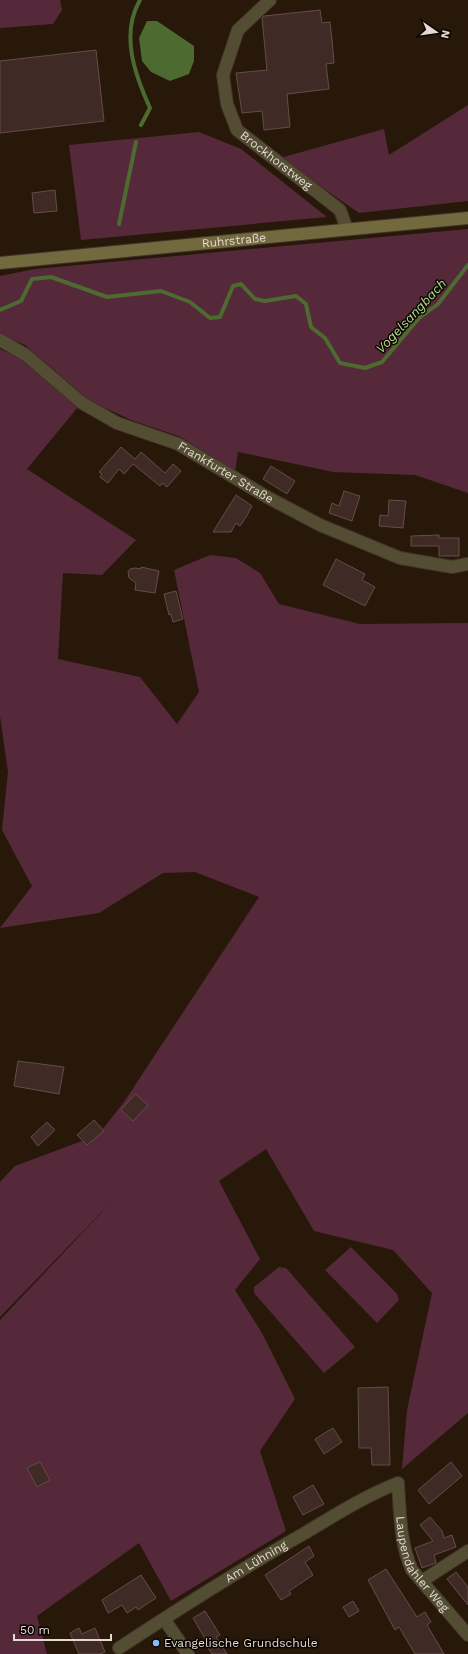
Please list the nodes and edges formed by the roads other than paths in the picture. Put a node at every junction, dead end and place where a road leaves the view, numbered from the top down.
1 (270, 0) edge
2 (468, 218) edge
3 (347, 229) junction
4 (0, 263) edge
5 (0, 340) edge
6 (468, 564) edge
7 (398, 1483) joint
8 (468, 1551) edge
9 (422, 1581) junction
10 (164, 1618) junction
11 (468, 1635) edge
12 (119, 1648) dead end
13 (188, 1654) edge

1 - 3 street, Brockhorstweg
2 - 3 main road, Ruhrstraße
3 - 4 main road, Ruhrstraße
5 - 6 street, Frankfurter Straße
7 - 9 street, Laupendahler Weg
7 - 10 street, Am Lühning
8 - 9 street
9 - 11 street, Laupendahler Weg
10 - 12 street, Am Lühning
10 - 13 street

